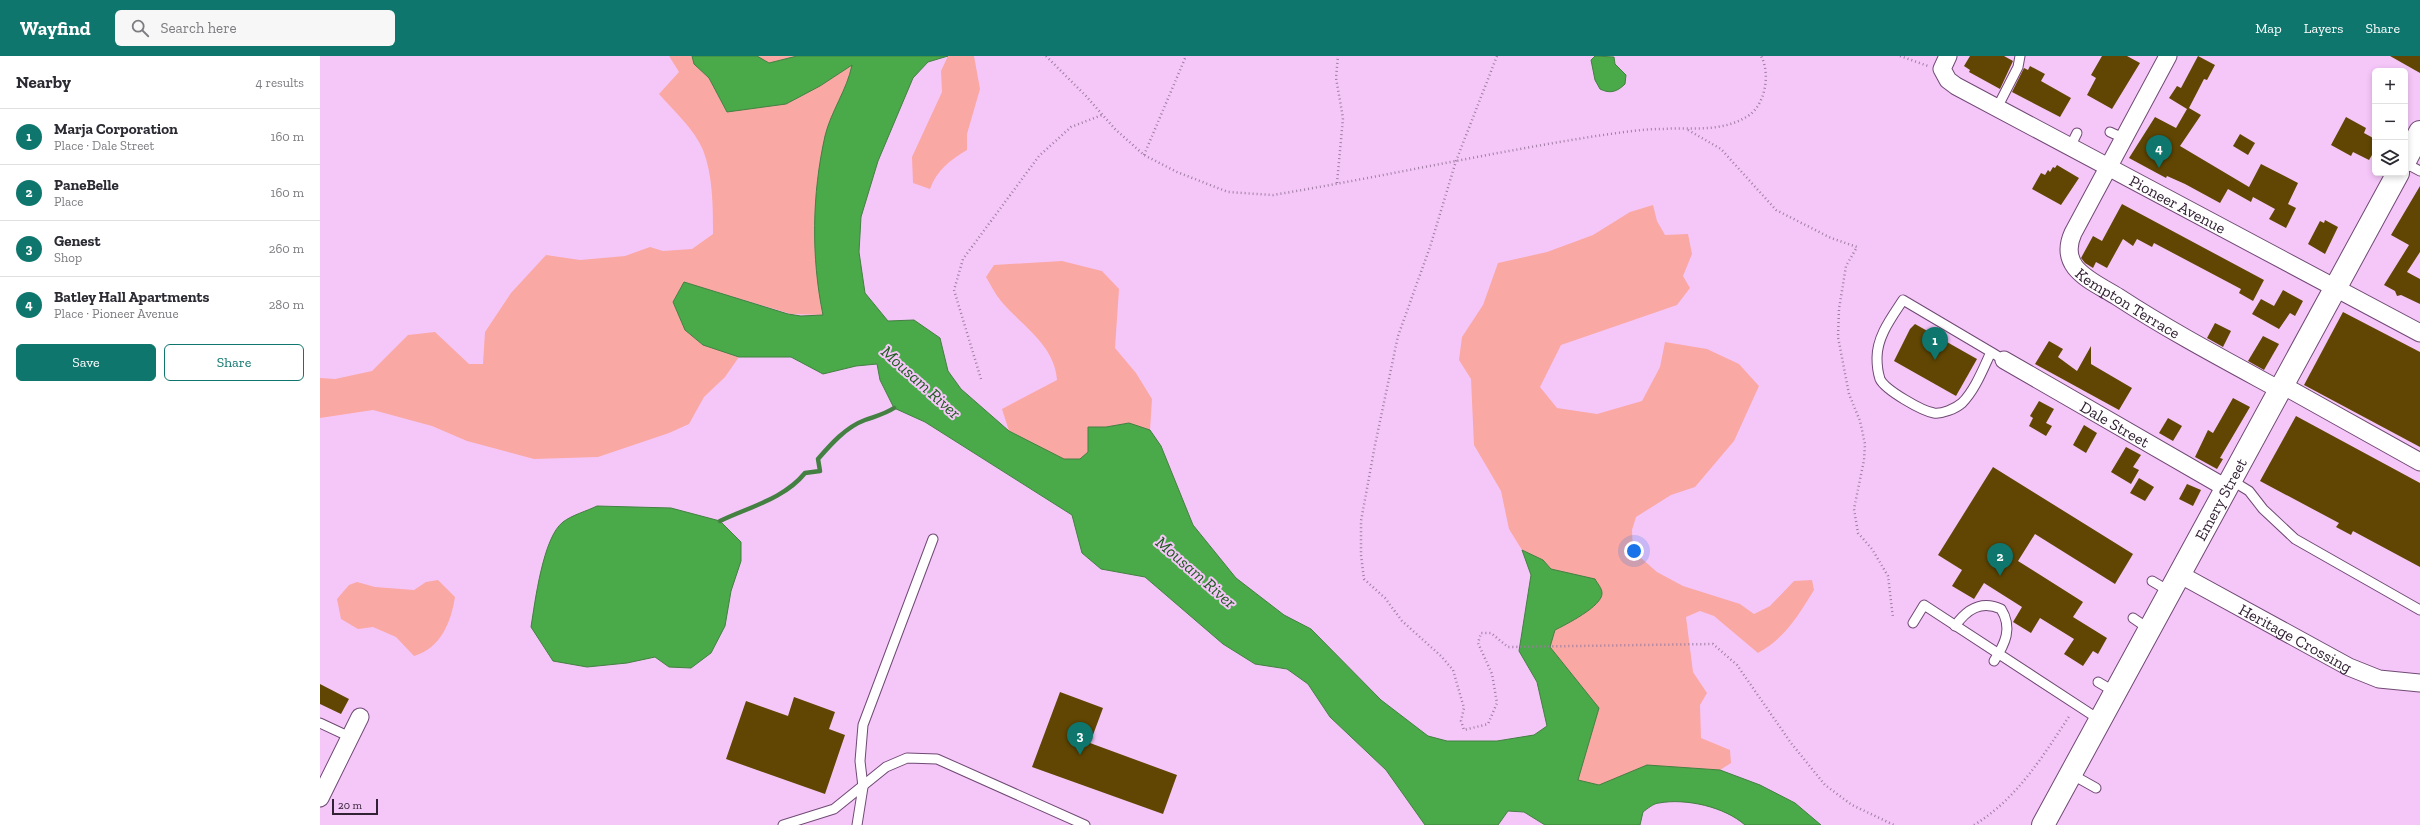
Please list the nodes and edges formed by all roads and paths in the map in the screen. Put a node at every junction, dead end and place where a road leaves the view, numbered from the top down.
1 (1046, 56) edge
2 (1186, 56) edge
3 (1338, 56) edge
4 (1497, 56) edge
5 (1760, 56) edge
6 (1900, 56) edge
7 (2020, 56) edge
8 (2168, 56) edge
9 (1945, 63) edge
10 (1997, 108) junction
11 (1102, 115) junction
12 (1688, 130) junction
13 (2420, 132) edge
14 (1144, 155) junction
15 (2408, 156) edge
16 (1456, 161) junction
17 (2408, 164) edge
18 (2107, 167) junction
19 (2420, 171) edge
20 (2396, 176) edge
21 (1336, 183) junction
22 (2336, 289) junction
23 (2420, 333) edge
24 (1998, 356) junction
25 (981, 379) dead end
26 (2281, 388) junction
27 (2420, 462) edge
28 (2228, 484) junction
29 (933, 539) dead end
30 (2167, 582) junction
31 (2420, 610) edge
32 (1893, 618) dead end
33 (1913, 623) dead end
34 (1956, 626) junction
35 (1996, 657) junction
36 (2420, 683) edge
37 (2076, 704) junction
38 (360, 717) dead end
39 (2100, 720) junction
40 (320, 723) edge
41 (350, 737) junction
42 (2071, 774) junction
43 (863, 787) junction
44 (2096, 788) dead end
45 (320, 798) edge
46 (1071, 822) edge
47 (783, 825) edge
48 (857, 825) edge
49 (1085, 825) edge
50 (1894, 825) edge
51 (1974, 825) edge
52 (2043, 825) edge

1 - 11 path
2 - 14 path
3 - 21 path
4 - 16 path
5 - 12 path
6 - 9 path
7 - 10 lane
8 - 18 street, Kempton Terrace
9 - 10 street, Pioneer Avenue
10 - 18 street, Pioneer Avenue
11 - 14 path
11 - 25 path
12 - 16 path
12 - 32 path
13 - 15 street
14 - 21 path
16 - 21 path
16 - 50 path
17 - 19 lane
18 - 22 street, Pioneer Avenue
18 - 26 street, Kempton Terrace
20 - 22 street, Emery Street
22 - 23 street, Pioneer Avenue
22 - 26 street, Emery Street
24 - 24 lane
24 - 28 street, Dale Street
26 - 27 street, Kempton Terrace
26 - 28 street, Emery Street
28 - 30 street, Emery Street
28 - 31 lane
29 - 43 lane
30 - 36 street, Heritage Crossing
30 - 39 street, Emery Street
33 - 34 lane
34 - 35 lane
34 - 35 lane
35 - 37 lane
37 - 39 lane
37 - 51 path
38 - 41 street
39 - 42 street, Emery Street
40 - 41 lane
41 - 45 street
42 - 44 lane
42 - 52 street, Emery Street
43 - 46 lane
43 - 47 lane
43 - 48 lane
46 - 49 lane

